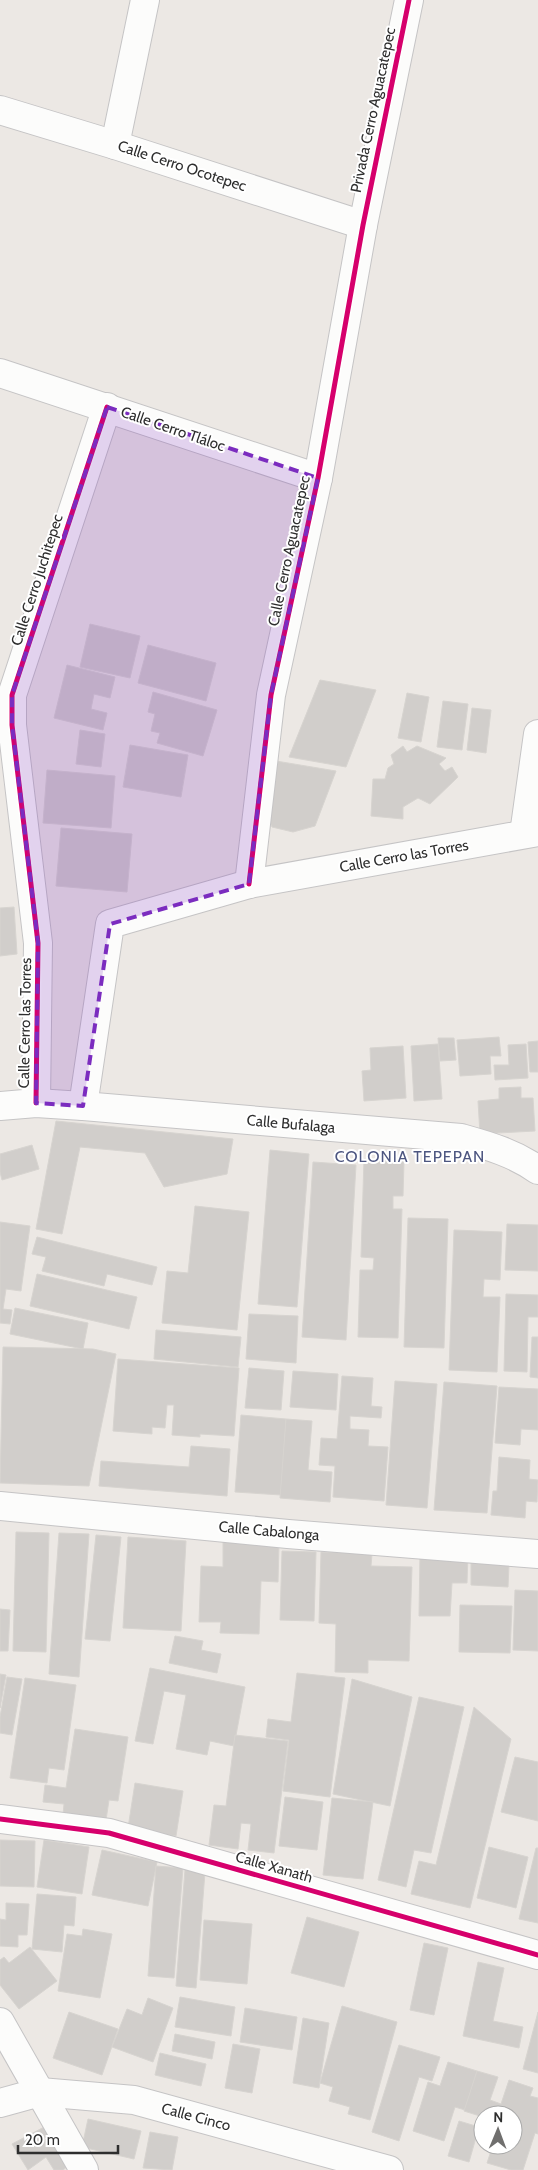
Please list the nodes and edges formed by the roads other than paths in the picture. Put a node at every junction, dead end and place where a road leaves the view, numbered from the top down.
1 (145, 0) edge
2 (409, 0) edge
3 (0, 110) edge
4 (115, 145) junction
5 (363, 225) junction
6 (0, 373) edge
7 (107, 407) junction
8 (318, 478) junction
9 (538, 734) edge
10 (531, 834) edge
11 (249, 884) junction
12 (38, 943) joint
13 (36, 1103) junction
14 (0, 1106) edge
15 (83, 1106) junction
16 (538, 1170) edge
17 (0, 1506) edge
18 (538, 1554) edge
19 (0, 1819) edge
20 (538, 1955) edge
21 (0, 2022) edge
22 (40, 2092) junction
23 (0, 2103) edge
24 (84, 2170) edge
25 (390, 2170) edge

1 - 4 street
2 - 5 street, Privada Cerro Aguacatepec
3 - 4 street, Calle Cerro Ocotepec
4 - 5 street, Calle Cerro Ocotepec
5 - 8 street, Calle Cerro Aguacatepec
6 - 7 street, Calle Cerro Tláloc
7 - 8 street, Calle Cerro Tláloc
7 - 12 street, Calle Cerro Juchitepec
8 - 11 street, Calle Cerro Aguacatepec
9 - 10 street
10 - 11 street, Calle Cerro las Torres
11 - 15 street, Calle Cerro las Torres
12 - 13 street, Calle Cerro las Torres
13 - 14 street, Calle Cerro las Torres
13 - 15 street, Calle Bufalaga
15 - 16 street, Calle Bufalaga
17 - 18 street, Calle Cabalonga
19 - 20 street, Calle Xanath
21 - 22 street
22 - 23 street, Calle Cinco
22 - 24 street
22 - 25 street, Calle Cinco

